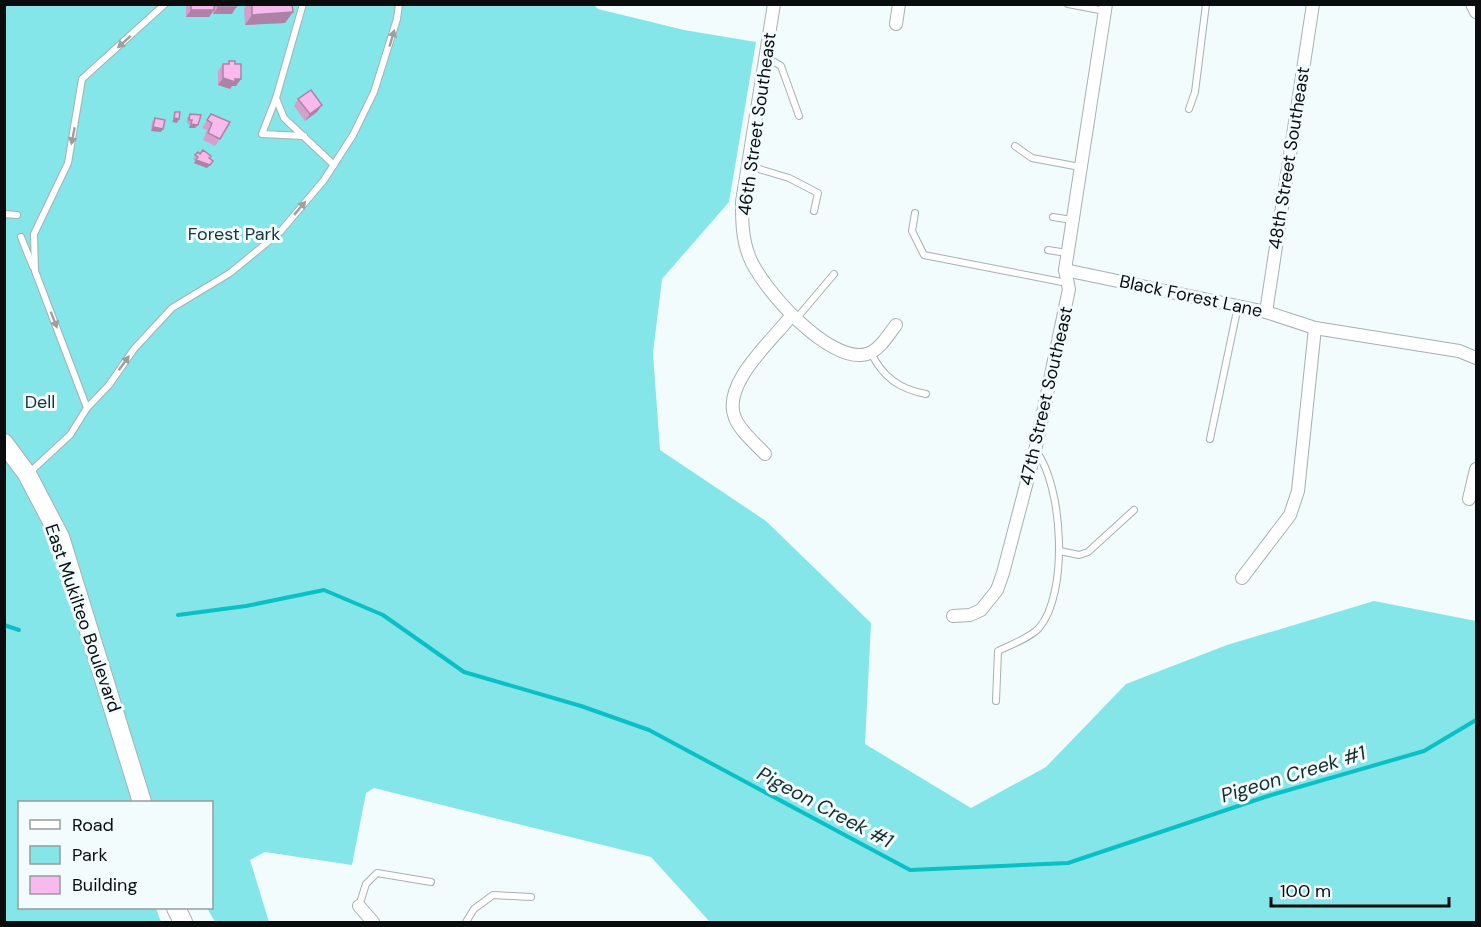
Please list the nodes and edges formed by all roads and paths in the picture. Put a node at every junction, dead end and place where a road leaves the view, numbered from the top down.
1 (165, 4) edge
2 (303, 4) edge
3 (399, 4) edge
4 (774, 4) edge
5 (899, 4) edge
6 (1068, 4) edge
7 (1206, 4) edge
8 (1313, 4) edge
9 (1472, 4) edge
10 (1106, 8) edge
11 (1476, 12) edge
12 (896, 24) dead end
13 (766, 57) junction
14 (276, 98) junction
15 (1189, 110) dead end
16 (799, 116) dead end
17 (304, 136) junction
18 (1015, 146) dead end
19 (334, 165) junction
20 (749, 166) junction
21 (1081, 167) junction
22 (814, 211) dead end
23 (915, 213) dead end
24 (4, 214) edge
25 (16, 215) dead end
26 (1053, 217) dead end
27 (1073, 220) junction
28 (21, 237) dead end
29 (1048, 250) dead end
30 (1068, 253) junction
31 (1065, 270) junction
32 (35, 271) junction
33 (834, 274) dead end
34 (1067, 283) junction
35 (1238, 306) junction
36 (1266, 312) junction
37 (793, 317) junction
38 (896, 325) dead end
39 (1314, 328) junction
40 (870, 352) junction
41 (1476, 358) edge
42 (926, 394) dead end
43 (87, 408) junction
44 (1210, 439) dead end
45 (4, 443) edge
46 (1035, 451) junction
47 (765, 454) dead end
48 (17, 464) edge
49 (1476, 470) edge
50 (1469, 499) dead end
51 (1134, 510) dead end
52 (1060, 550) junction
53 (1242, 578) dead end
54 (953, 615) dead end
55 (996, 701) dead end
56 (142, 801) edge
57 (431, 882) dead end
58 (531, 897) dead end
59 (359, 906) joint
60 (373, 922) edge
61 (466, 922) edge

1 -> 32 lane
2 - 14 lane
19 -> 3 lane
4 - 13 street, 46th Street Southeast
5 - 12 street
6 - 10 lane
7 - 15 lane
8 - 36 street, 48th Street Southeast
9 - 11 street
10 - 21 street, 47th Street Southeast
13 - 16 lane
13 - 20 street, 46th Street Southeast
14 - 17 lane
14 - 17 lane
17 - 19 lane
18 - 21 lane
43 -> 19 lane
20 - 22 lane
20 - 37 street, 46th Street Southeast
21 - 27 street, 47th Street Southeast
23 - 34 lane
24 - 25 lane
26 - 27 lane
27 - 30 street, 47th Street Southeast
28 - 32 lane
29 - 30 lane
30 - 31 street, 47th Street Southeast
31 - 34 street, 47th Street Southeast
31 - 35 street, Black Forest Lane
32 -> 43 lane
33 - 37 lane
34 - 46 street, 47th Street Southeast
35 - 36 street, Black Forest Lane
35 - 44 lane
36 - 39 street, Black Forest Lane
37 - 40 street, 46th Street Southeast
37 - 47 street
38 - 40 street
39 - 41 street, Black Forest Lane
39 - 53 street
40 - 42 lane
43 - 48 lane
45 - 48 main road, East Mukilteo Boulevard
46 - 52 lane
46 - 54 street, 47th Street Southeast
48 - 56 main road, East Mukilteo Boulevard
49 - 50 street
51 - 52 lane
52 - 55 lane
57 - 59 lane
58 - 61 lane
59 - 60 street

